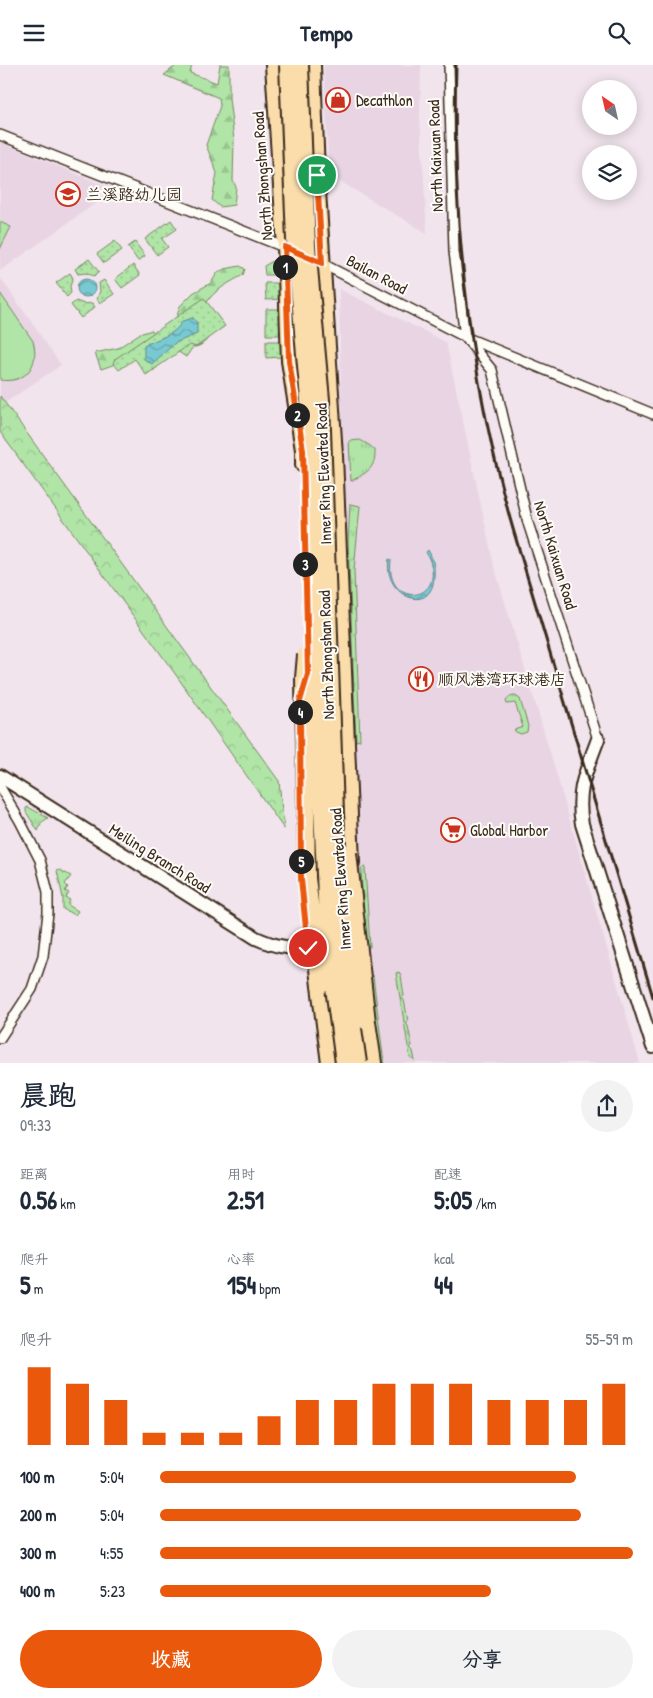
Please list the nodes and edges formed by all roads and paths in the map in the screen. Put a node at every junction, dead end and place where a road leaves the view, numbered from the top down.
1 (273, 65) edge
2 (288, 65) edge
3 (300, 65) edge
4 (313, 65) edge
5 (449, 65) edge
6 (0, 135) edge
7 (285, 247) junction
8 (322, 263) junction
9 (465, 337) junction
10 (653, 414) edge
11 (313, 561) junction
12 (330, 660) junction
13 (308, 674) junction
14 (598, 739) joint
15 (0, 776) edge
16 (0, 787) edge
17 (308, 948) junction
18 (0, 1038) edge
19 (653, 1047) edge
20 (330, 1063) edge
21 (344, 1063) edge
22 (358, 1063) edge
23 (372, 1063) edge

1 - 7 main road, North Zhongshan Road
2 - 11 highway, Inner Ring Elevated Road, bridge
3 - 12 highway, Inner Ring Elevated Road, bridge
4 - 8 main road, North Zhongshan Road
5 - 9 street, North Kaixuan Road
6 - 7 street, Bailan Road
7 - 8 street, Bailan Road
7 - 13 main road, North Zhongshan Road
8 - 9 street, Bailan Road
8 - 23 main road, North Zhongshan Road
9 - 10 street, Bailan Road
9 - 14 street, North Kaixuan Road
11 - 20 highway, bridge
11 - 21 highway, Inner Ring Elevated Road, bridge
12 - 22 highway, Inner Ring Elevated Road, bridge
12 - 23 highway, bridge
13 - 17 main road, North Zhongshan Road
13 - 20 main road, North Zhongshan Road
14 - 19 street, North Kaixuan Road
15 - 17 street, Meiling Branch Road
16 - 18 street
17 - 20 main road, North Zhongshan Road

